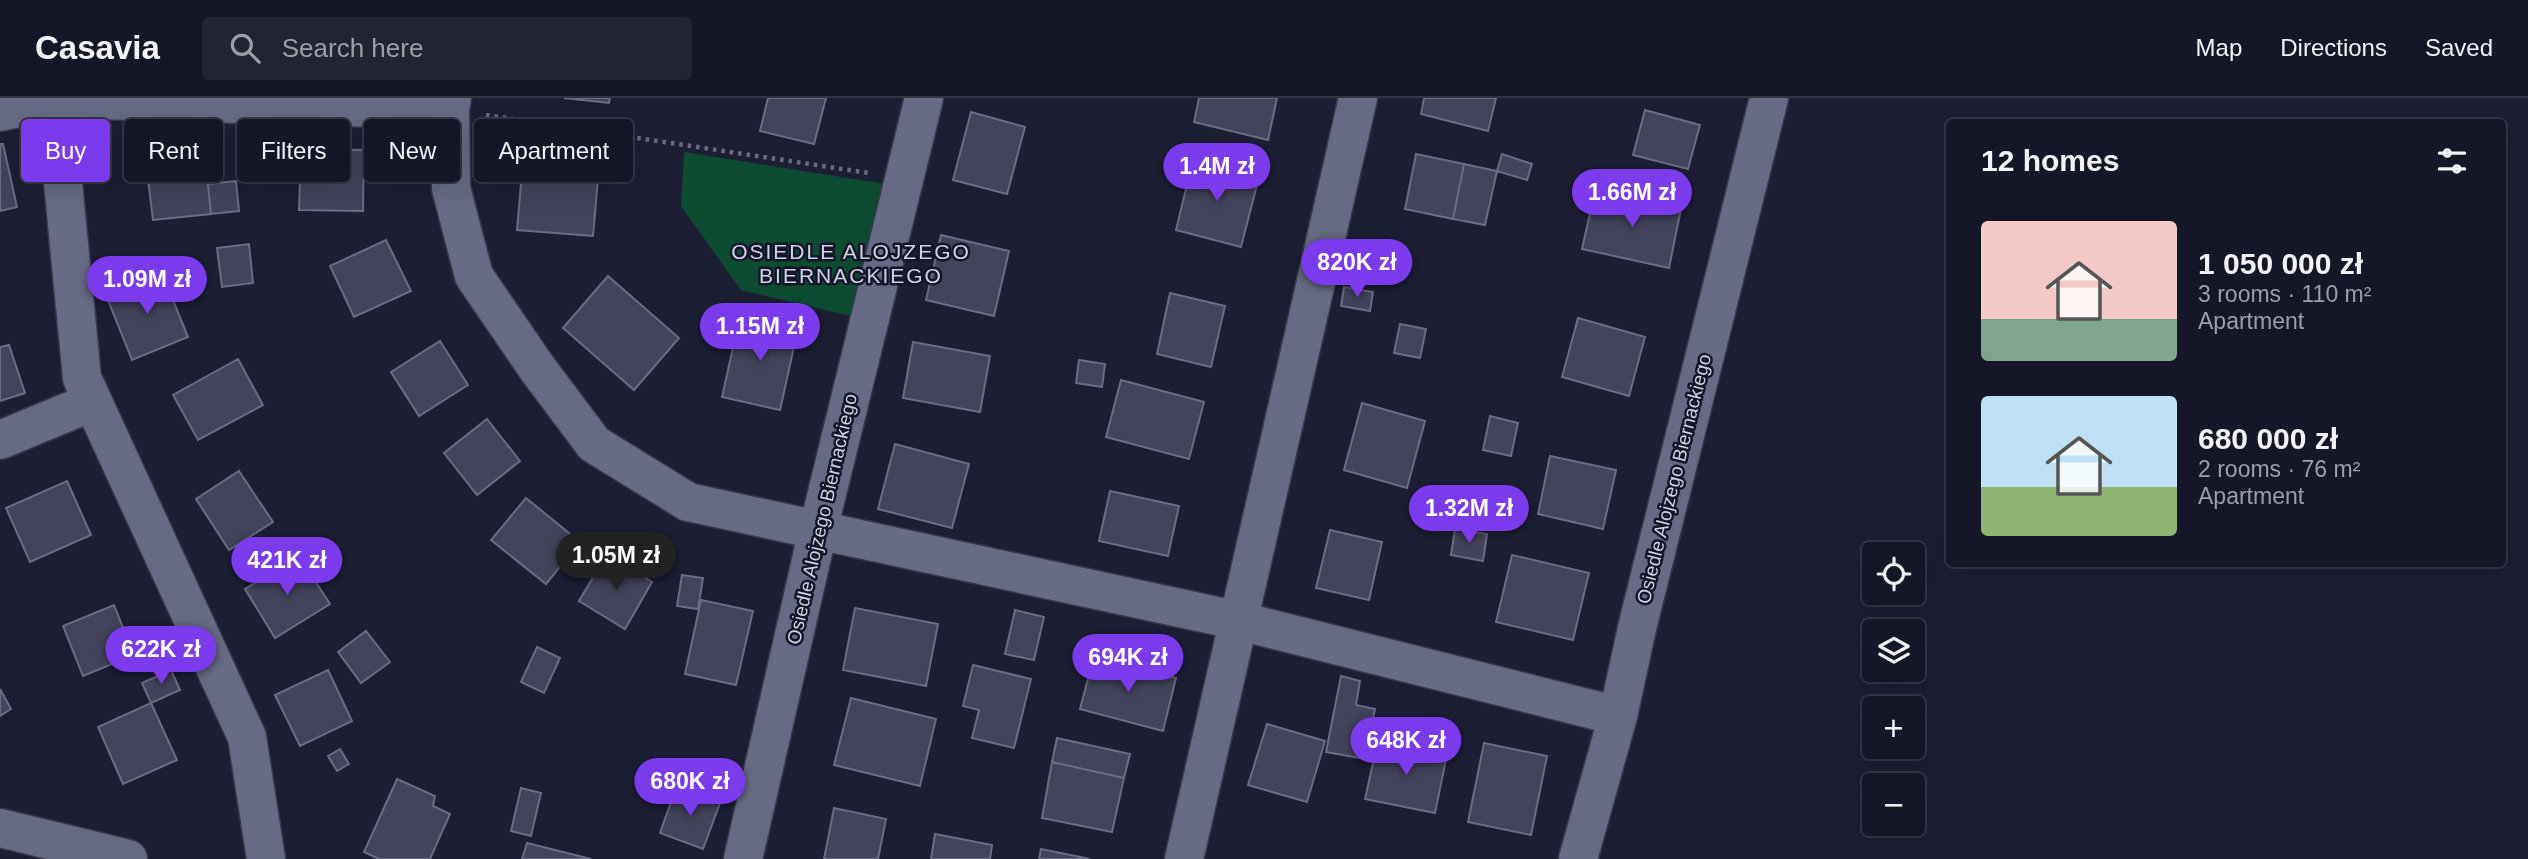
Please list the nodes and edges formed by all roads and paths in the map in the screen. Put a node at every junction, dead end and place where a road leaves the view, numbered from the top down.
1 (61, 98) edge
2 (924, 98) edge
3 (1358, 98) edge
4 (1769, 98) edge
5 (451, 104) edge
6 (0, 112) edge
7 (904, 178) junction
8 (92, 402) junction
9 (0, 440) edge
10 (818, 530) junction
11 (1240, 621) junction
12 (1618, 716) junction
13 (0, 828) edge
14 (128, 859) edge
15 (266, 859) edge
16 (743, 859) edge
17 (1184, 859) edge
18 (1578, 859) edge

1 - 5 street
1 - 6 street
1 - 8 street
2 - 7 street, Osiedle Alojzego Biernackiego
3 - 11 street
4 - 12 street, Osiedle Alojzego Biernackiego
5 - 7 path
5 - 10 street
7 - 10 street, Osiedle Alojzego Biernackiego
8 - 9 street
8 - 15 street
10 - 11 street
10 - 16 street, Osiedle Alojzego Biernackiego
11 - 12 street
11 - 17 street
12 - 18 street, Osiedle Alojzego Biernackiego
13 - 14 street

